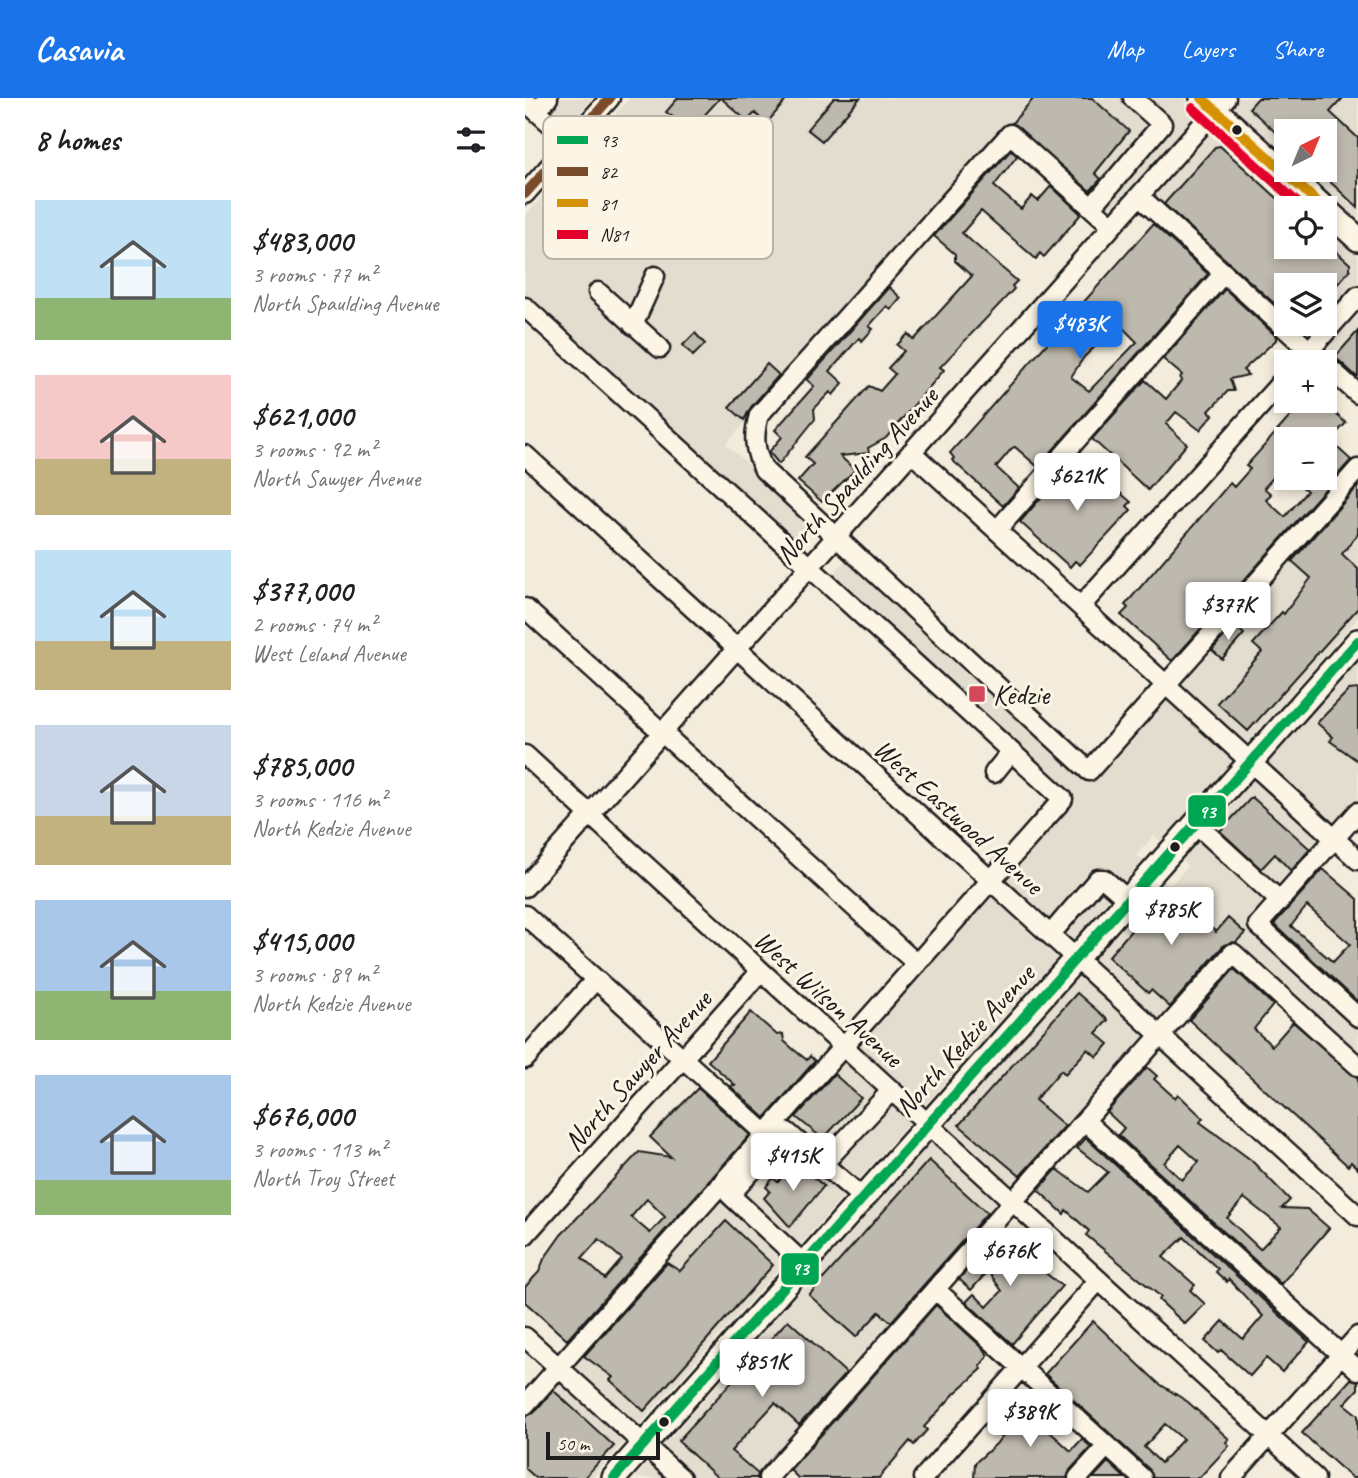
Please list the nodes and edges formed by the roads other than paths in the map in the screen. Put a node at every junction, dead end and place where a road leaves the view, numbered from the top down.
1 (610, 98) edge
2 (1133, 98) edge
3 (1215, 102) edge
4 (594, 116) edge
5 (543, 174) edge
6 (525, 194) edge
7 (1139, 196) junction
8 (1311, 196) edge
9 (1092, 207) junction
10 (1337, 220) edge
11 (1112, 226) junction
12 (1358, 239) edge
13 (1224, 273) junction
14 (655, 276) dead end
15 (598, 292) dead end
16 (1358, 296) edge
17 (525, 307) edge
18 (633, 325) junction
19 (660, 348) dead end
20 (1304, 350) edge
21 (1321, 350) edge
22 (1337, 378) edge
23 (1274, 390) edge
24 (1358, 394) edge
25 (911, 452) junction
26 (525, 455) edge
27 (1358, 469) edge
28 (997, 530) junction
29 (835, 538) junction
30 (809, 567) junction
31 (1081, 606) junction
32 (525, 608) edge
33 (1358, 641) edge
34 (737, 649) junction
35 (1166, 684) junction
36 (662, 733) junction
37 (1011, 752) junction
38 (525, 755) edge
39 (1251, 762) junction
40 (994, 773) dead end
41 (1358, 812) edge
42 (590, 814) junction
43 (1196, 824) junction
44 (1335, 838) junction
45 (1358, 860) edge
46 (991, 881) junction
47 (525, 887) edge
48 (1128, 900) junction
49 (1280, 901) junction
50 (525, 915) edge
51 (1050, 935) junction
52 (1076, 959) junction
53 (917, 964) junction
54 (761, 971) junction
55 (596, 979) junction
56 (1358, 1017) edge
57 (1160, 1036) junction
58 (842, 1046) junction
59 (683, 1058) junction
60 (525, 1059) edge
61 (1358, 1066) edge
62 (892, 1090) junction
63 (1085, 1121) junction
64 (929, 1124) junction
65 (766, 1133) junction
66 (824, 1164) junction
67 (863, 1198) junction
68 (1013, 1202) junction
69 (1358, 1216) edge
70 (525, 1235) edge
71 (804, 1264) junction
72 (1099, 1280) junction
73 (935, 1289) junction
74 (1358, 1336) edge
75 (525, 1337) edge
76 (1341, 1354) junction
77 (559, 1367) junction
78 (1021, 1368) junction
79 (1358, 1370) edge
80 (525, 1405) edge
81 (1269, 1436) junction
82 (644, 1444) junction
83 (1107, 1446) junction
84 (614, 1478) edge
85 (681, 1478) edge
86 (768, 1478) edge
87 (923, 1478) edge
88 (1078, 1478) edge
89 (1142, 1478) edge
90 (1231, 1478) edge
91 (1315, 1478) edge

1 - 4 street
2 - 9 street
3 - 7 street, North Spaulding Avenue
3 - 8 main road
5 - 6 street
7 - 11 street, North Spaulding Avenue
7 - 13 street
9 - 11 street
9 - 29 street
10 - 12 main road
11 - 25 street, North Spaulding Avenue
13 - 20 street
13 - 28 street
14 - 18 street
15 - 18 street
16 - 21 street
17 - 30 street
18 - 19 street
22 - 24 street
23 - 31 street
25 - 28 street
25 - 29 street, North Spaulding Avenue
26 - 34 street, West Eastwood Avenue
27 - 35 street
28 - 31 street
29 - 30 street, North Spaulding Avenue
29 - 35 street
30 - 34 street, North Spaulding Avenue
30 - 37 street
31 - 35 street
32 - 36 street
33 - 39 main road, North Kedzie Avenue
34 - 36 street, North Spaulding Avenue
34 - 46 street, West Eastwood Avenue
35 - 39 street
36 - 42 street, North Spaulding Avenue
36 - 53 street
37 - 40 street
37 - 46 street
38 - 42 street, West Wilson Avenue
39 - 43 main road, North Kedzie Avenue
39 - 44 street
41 - 44 street
42 - 47 street, North Spaulding Avenue
42 - 54 street, West Wilson Avenue
43 - 48 main road, North Kedzie Avenue
43 - 49 street
44 - 45 street
44 - 49 street
46 - 51 street, West Eastwood Avenue
46 - 53 street
48 - 51 street
48 - 52 main road, North Kedzie Avenue
49 - 56 street
50 - 55 street
51 - 52 street, West Eastwood Avenue
52 - 57 street, West Eastwood Avenue
52 - 64 main road, North Kedzie Avenue
53 - 58 street
54 - 58 street, West Wilson Avenue
54 - 59 street, North Sawyer Avenue
55 - 59 street
55 - 60 street
57 - 61 street
57 - 63 street
57 - 69 street, West Eastwood Avenue
58 - 62 street, West Wilson Avenue
58 - 65 street
59 - 65 street
59 - 70 street, North Sawyer Avenue
62 - 64 street, West Wilson Avenue
62 - 66 street
63 - 68 street
63 - 76 street
64 - 67 main road, North Kedzie Avenue
64 - 68 street, West Wilson Avenue
65 - 77 street
66 - 67 street
66 - 71 street
67 - 71 main road, North Kedzie Avenue
68 - 72 street, West Wilson Avenue
68 - 73 street
71 - 82 main road, North Kedzie Avenue
72 - 78 street
72 - 81 street, West Wilson Avenue
73 - 78 street
73 - 86 street
74 - 76 street
75 - 77 street
76 - 79 street
76 - 81 street
77 - 80 street
77 - 82 street
78 - 83 street
78 - 87 street
81 - 90 street
81 - 91 street, West Wilson Avenue
82 - 84 main road, North Kedzie Avenue
82 - 85 street
83 - 88 street
83 - 89 street

